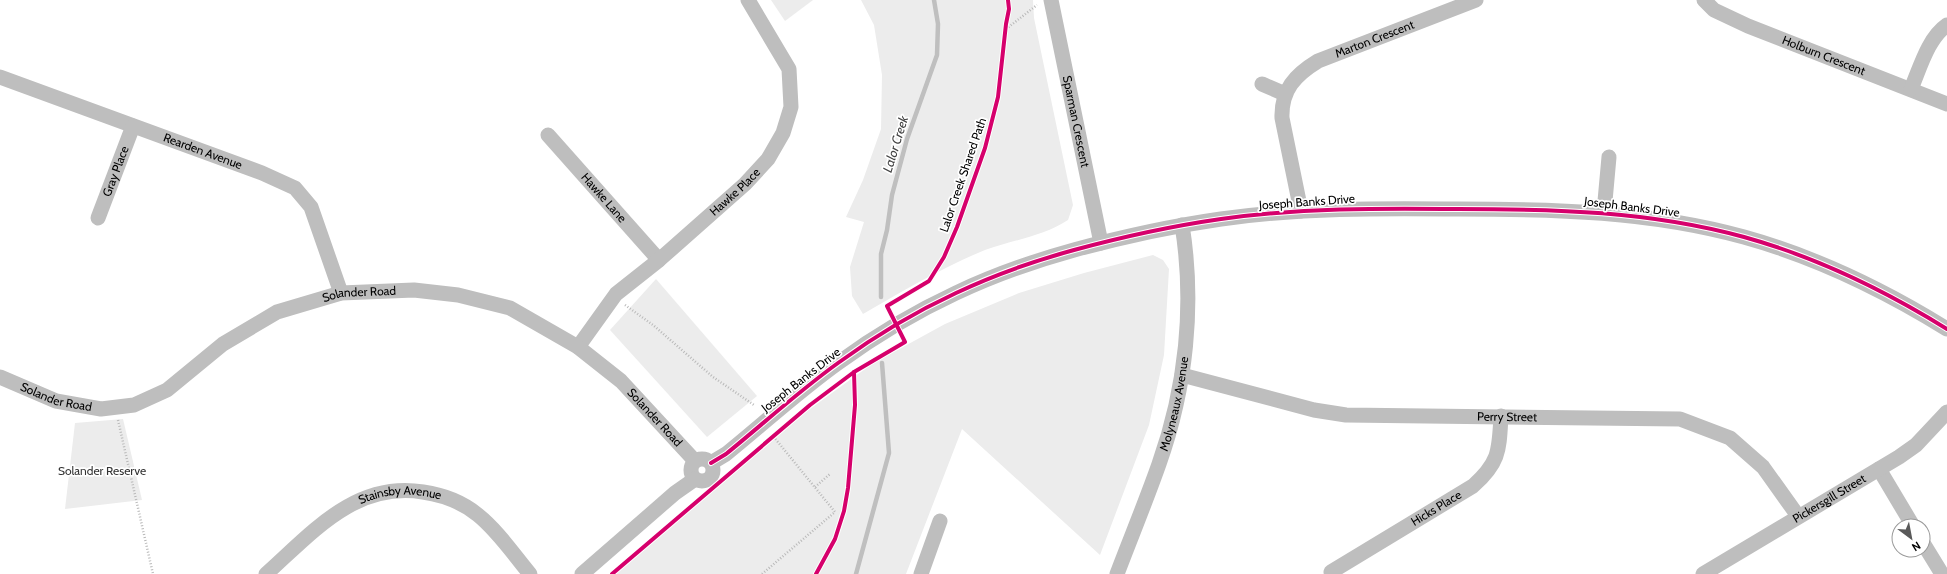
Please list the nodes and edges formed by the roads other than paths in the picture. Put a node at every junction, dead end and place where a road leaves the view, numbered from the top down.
1 (748, 0) edge
2 (1051, 0) edge
3 (1476, 0) edge
4 (1704, 0) edge
5 (1947, 25) edge
6 (0, 77) edge
7 (1262, 84) dead end
8 (1911, 89) junction
9 (1285, 94) junction
10 (1947, 104) edge
11 (133, 126) junction
12 (548, 135) dead end
13 (1610, 157) dead end
14 (1301, 211) junction
15 (1604, 212) junction
16 (98, 218) dead end
17 (1182, 225) junction
18 (1101, 243) junction
19 (659, 260) junction
20 (340, 293) junction
21 (1947, 330) edge
22 (578, 347) junction
23 (1182, 375) junction
24 (0, 377) edge
25 (1947, 412) edge
26 (1501, 416) junction
27 (695, 461) junction
28 (711, 463) junction
29 (1879, 469) junction
30 (695, 479) junction
31 (1798, 516) junction
32 (1908, 518) edge
33 (940, 521) dead end
34 (1931, 556) edge
35 (1331, 572) dead end
36 (266, 574) edge
37 (530, 574) edge
38 (582, 574) edge
39 (921, 574) edge
40 (1117, 574) edge
41 (1703, 574) edge
42 (1942, 574) edge

1 - 19 street, Hawke Place
2 - 18 street, Sparman Crescent
3 - 9 street, Marton Crescent
4 - 8 street, Holburn Crescent
5 - 8 street
6 - 11 street, Rearden Avenue
7 - 9 street
8 - 10 street, Holburn Crescent
9 - 14 street, Marton Crescent
11 - 16 street, Gray Place
11 - 20 street, Rearden Avenue
12 - 19 street, Hawke Lane
13 - 15 street
14 - 15 street, Joseph Banks Drive
14 - 17 street, Joseph Banks Drive
15 - 21 street, Joseph Banks Drive
17 - 18 street, Joseph Banks Drive
17 - 23 street, Molyneaux Avenue
18 - 28 street, Joseph Banks Drive
19 - 22 street, Hawke Place
20 - 22 street, Solander Road
20 - 24 street, Solander Road
22 - 27 street, Solander Road
23 - 26 street, Perry Street
23 - 40 street, Molyneaux Avenue
25 - 29 street, Pickersgill Street
26 - 31 street, Perry Street
26 - 35 street, Hicks Place
27 - 28 street
27 - 30 street
28 - 30 street
29 - 31 street, Pickersgill Street
29 - 32 street
30 - 38 street
31 - 41 street, Pickersgill Street
33 - 39 street
34 - 42 street
36 - 37 street, Stainsby Avenue

